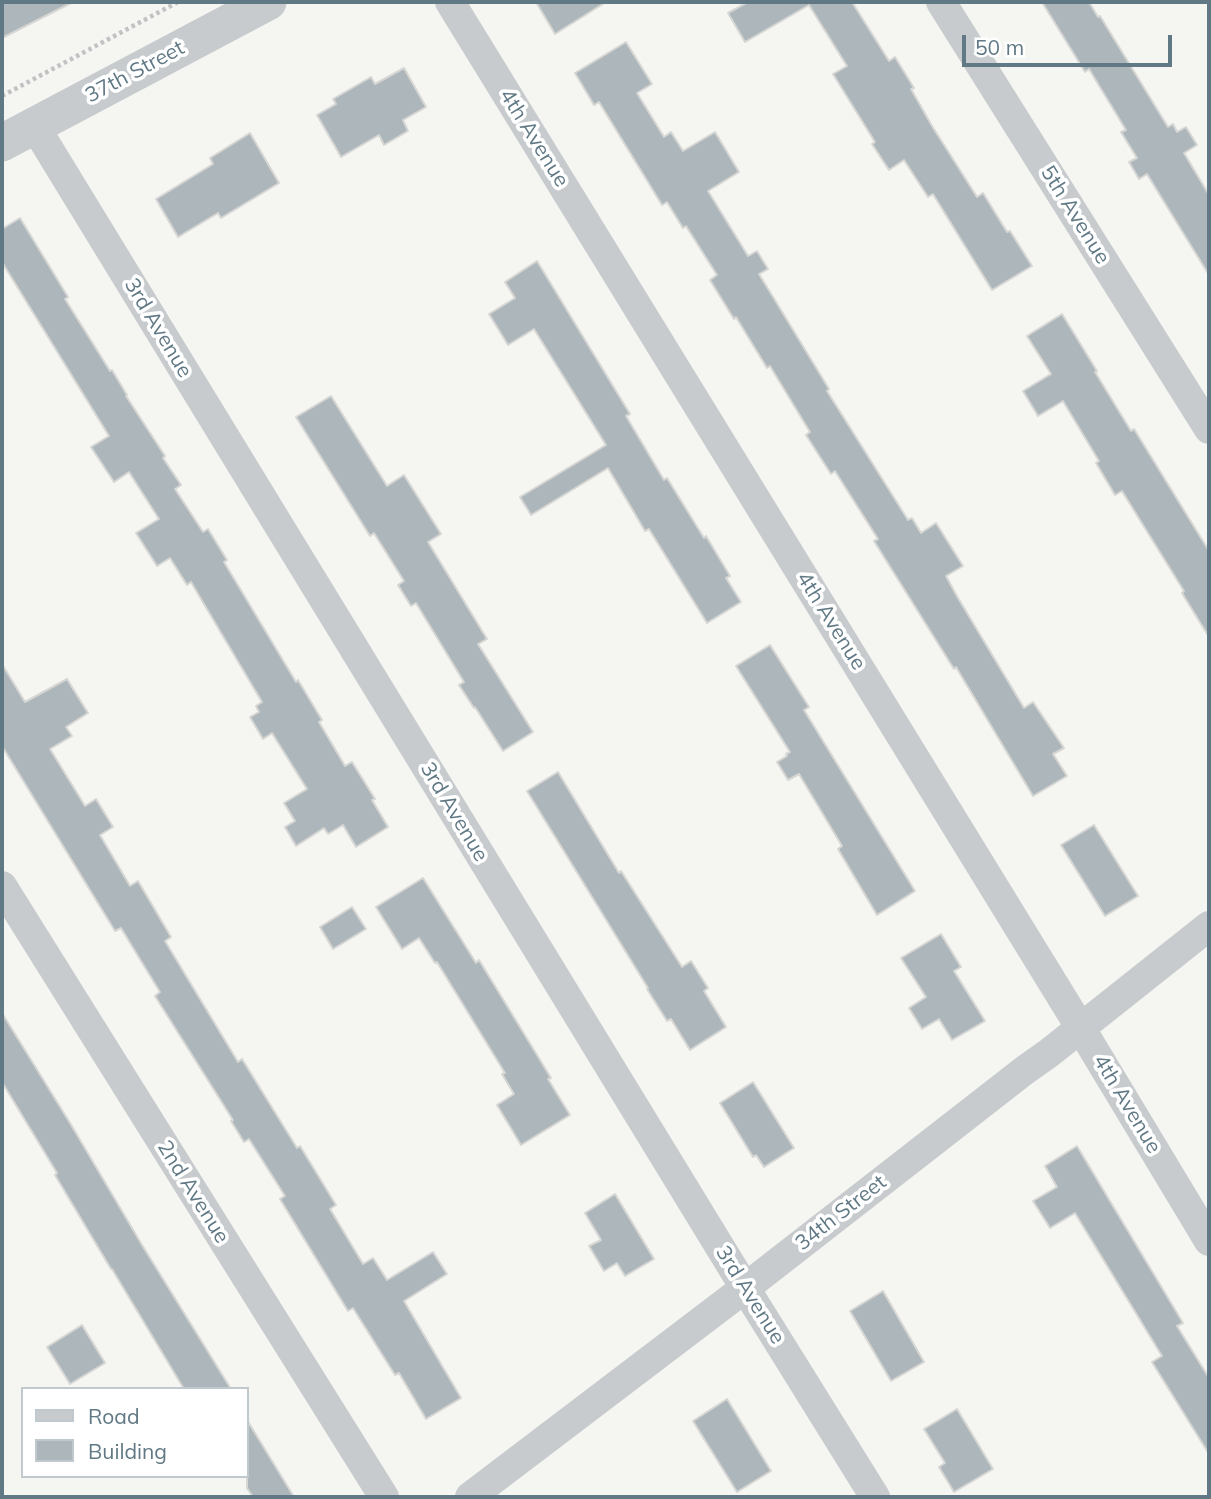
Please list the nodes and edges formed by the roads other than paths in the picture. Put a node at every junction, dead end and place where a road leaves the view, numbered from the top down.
1 (268, 2) edge
2 (450, 2) edge
3 (941, 2) edge
4 (34, 125) junction
5 (2, 143) edge
6 (1209, 429) edge
7 (2, 886) edge
8 (1209, 926) edge
9 (1080, 1027) junction
10 (1209, 1241) edge
11 (745, 1288) junction
12 (384, 1497) edge
13 (470, 1497) edge
14 (875, 1497) edge

1 - 4 street, 37th Street
2 - 9 street, 4th Avenue
3 - 6 street, 5th Avenue
4 - 5 street, 37th Street
4 - 11 street, 3rd Avenue
7 - 12 street, 2nd Avenue
8 - 9 street, 34th Street
9 - 10 street, 4th Avenue
9 - 11 street, 34th Street
11 - 13 street, 34th Street
11 - 14 street, 3rd Avenue

